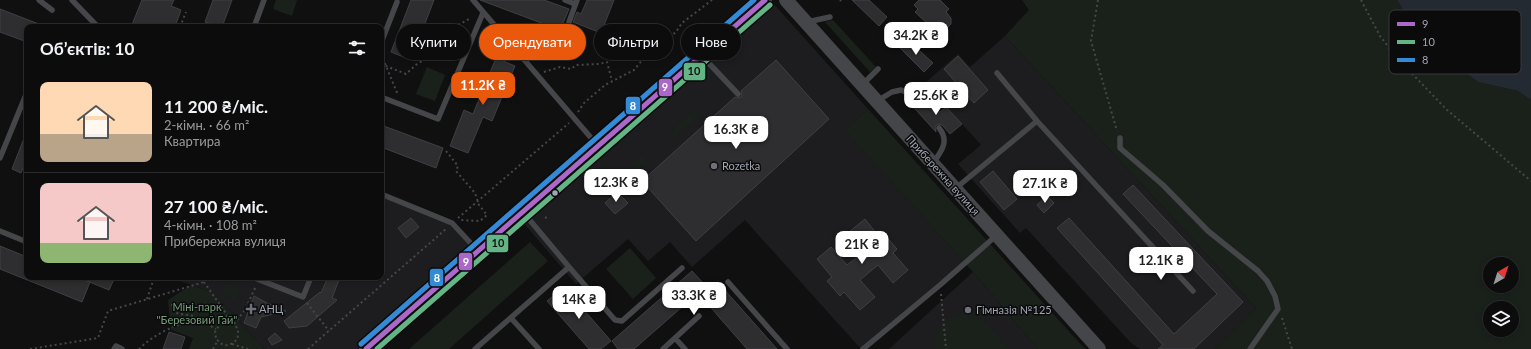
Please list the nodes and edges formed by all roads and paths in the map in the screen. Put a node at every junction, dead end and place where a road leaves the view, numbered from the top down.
1 (39, 0) edge
2 (72, 0) edge
3 (264, 0) edge
4 (473, 0) edge
5 (481, 0) edge
6 (565, 0) edge
7 (712, 0) edge
8 (765, 0) edge
9 (786, 0) edge
10 (1098, 0) edge
11 (1361, 0) edge
12 (397, 2) dead end
13 (576, 2) edge
14 (479, 7) junction
15 (52, 10) dead end
16 (186, 12) dead end
17 (483, 13) junction
18 (830, 17) dead end
19 (568, 22) dead end
20 (806, 22) junction
21 (95, 24) edge
22 (181, 24) edge
23 (255, 24) edge
24 (738, 24) edge
25 (384, 35) edge
26 (1389, 48) edge
27 (697, 60) edge
28 (706, 60) edge
29 (384, 63) edge
30 (385, 66) junction
31 (878, 69) dead end
32 (535, 73) junction
33 (997, 73) dead end
34 (1412, 74) edge
35 (612, 81) junction
36 (862, 85) junction
37 (738, 94) dead end
38 (911, 97) dead end
39 (384, 98) edge
40 (24, 99) edge
41 (877, 101) junction
42 (402, 104) junction
43 (574, 118) junction
44 (1037, 120) junction
45 (939, 128) dead end
46 (1120, 138) joint
47 (598, 146) junction
48 (446, 151) dead end
49 (0, 158) edge
50 (933, 163) junction
51 (1531, 181) edge
52 (956, 189) junction
53 (384, 195) edge
54 (478, 201) junction
55 (523, 212) junction
56 (548, 216) dead end
57 (545, 218) dead end
58 (452, 223) junction
59 (0, 231) edge
60 (997, 235) junction
61 (24, 241) edge
62 (479, 251) junction
63 (569, 267) junction
64 (682, 268) dead end
65 (259, 280) joint
66 (310, 280) edge
67 (153, 282) dead end
68 (204, 282) joint
69 (728, 282) dead end
70 (940, 285) junction
71 (1193, 291) dead end
72 (303, 297) junction
73 (147, 299) junction
74 (172, 304) dead end
75 (1278, 309) junction
76 (699, 316) dead end
77 (511, 318) junction
78 (203, 322) junction
79 (230, 322) junction
80 (234, 324) junction
81 (216, 329) junction
82 (329, 331) junction
83 (675, 338) junction
84 (218, 340) junction
85 (232, 344) junction
86 (223, 345) junction
87 (30, 349) edge
88 (114, 349) edge
89 (122, 349) edge
90 (139, 349) edge
91 (213, 349) edge
92 (222, 349) edge
93 (248, 349) edge
94 (308, 349) edge
95 (366, 349) edge
96 (476, 349) edge
97 (539, 349) edge
98 (663, 349) edge
99 (685, 349) edge
100 (788, 349) edge
101 (863, 349) edge
102 (946, 349) edge
103 (1099, 349) edge
104 (1250, 349) edge
105 (1292, 349) edge

1 - 15 lane
2 - 21 lane
3 - 23 lane
4 - 14 lane
5 - 14 lane
6 - 13 lane
7 - 35 path
8 - 24 street
9 - 20 street, Прибережна вулиця
10 - 46 path
11 - 26 path
12 - 25 lane
13 - 19 lane
14 - 17 lane
16 - 22 path
17 - 30 path
17 - 32 lane
17 - 42 lane
18 - 20 lane
20 - 36 street, Прибережна вулиця
27 - 47 street
28 - 37 lane
29 - 30 path
30 - 42 path
31 - 36 lane
32 - 35 path
32 - 43 lane
33 - 44 lane
34 - 51 path
35 - 43 path
36 - 41 street, Прибережна вулиця
38 - 41 lane
39 - 42 lane
40 - 49 lane
41 - 50 street, Прибережна вулиця
43 - 47 lane
43 - 54 path
44 - 52 lane
44 - 71 lane
45 - 50 lane
46 - 75 lane
47 - 55 street
48 - 54 path
50 - 52 street, Прибережна вулиця
52 - 60 street, Прибережна вулиця
53 - 58 lane
54 - 54 path
55 - 62 street
55 - 63 lane
56 - 57 path
58 - 62 lane
58 - 82 path
59 - 61 lane
60 - 70 lane
60 - 103 street, Прибережна вулиця
62 - 95 street
63 - 64 lane
63 - 77 lane
65 - 72 lane
65 - 80 path
66 - 72 lane
67 - 73 path
68 - 73 path
68 - 79 path
69 - 100 lane
70 - 101 lane
70 - 102 path
72 - 82 path
73 - 87 path
74 - 78 path
75 - 104 lane
75 - 105 path
76 - 83 lane
77 - 96 lane
77 - 97 lane
78 - 81 path
78 - 90 path
79 - 80 path
79 - 81 path
80 - 85 path
81 - 84 path
82 - 94 path
83 - 98 lane
83 - 99 lane
84 - 86 path
84 - 91 path
85 - 86 path
85 - 93 path
86 - 92 path
88 - 89 lane

